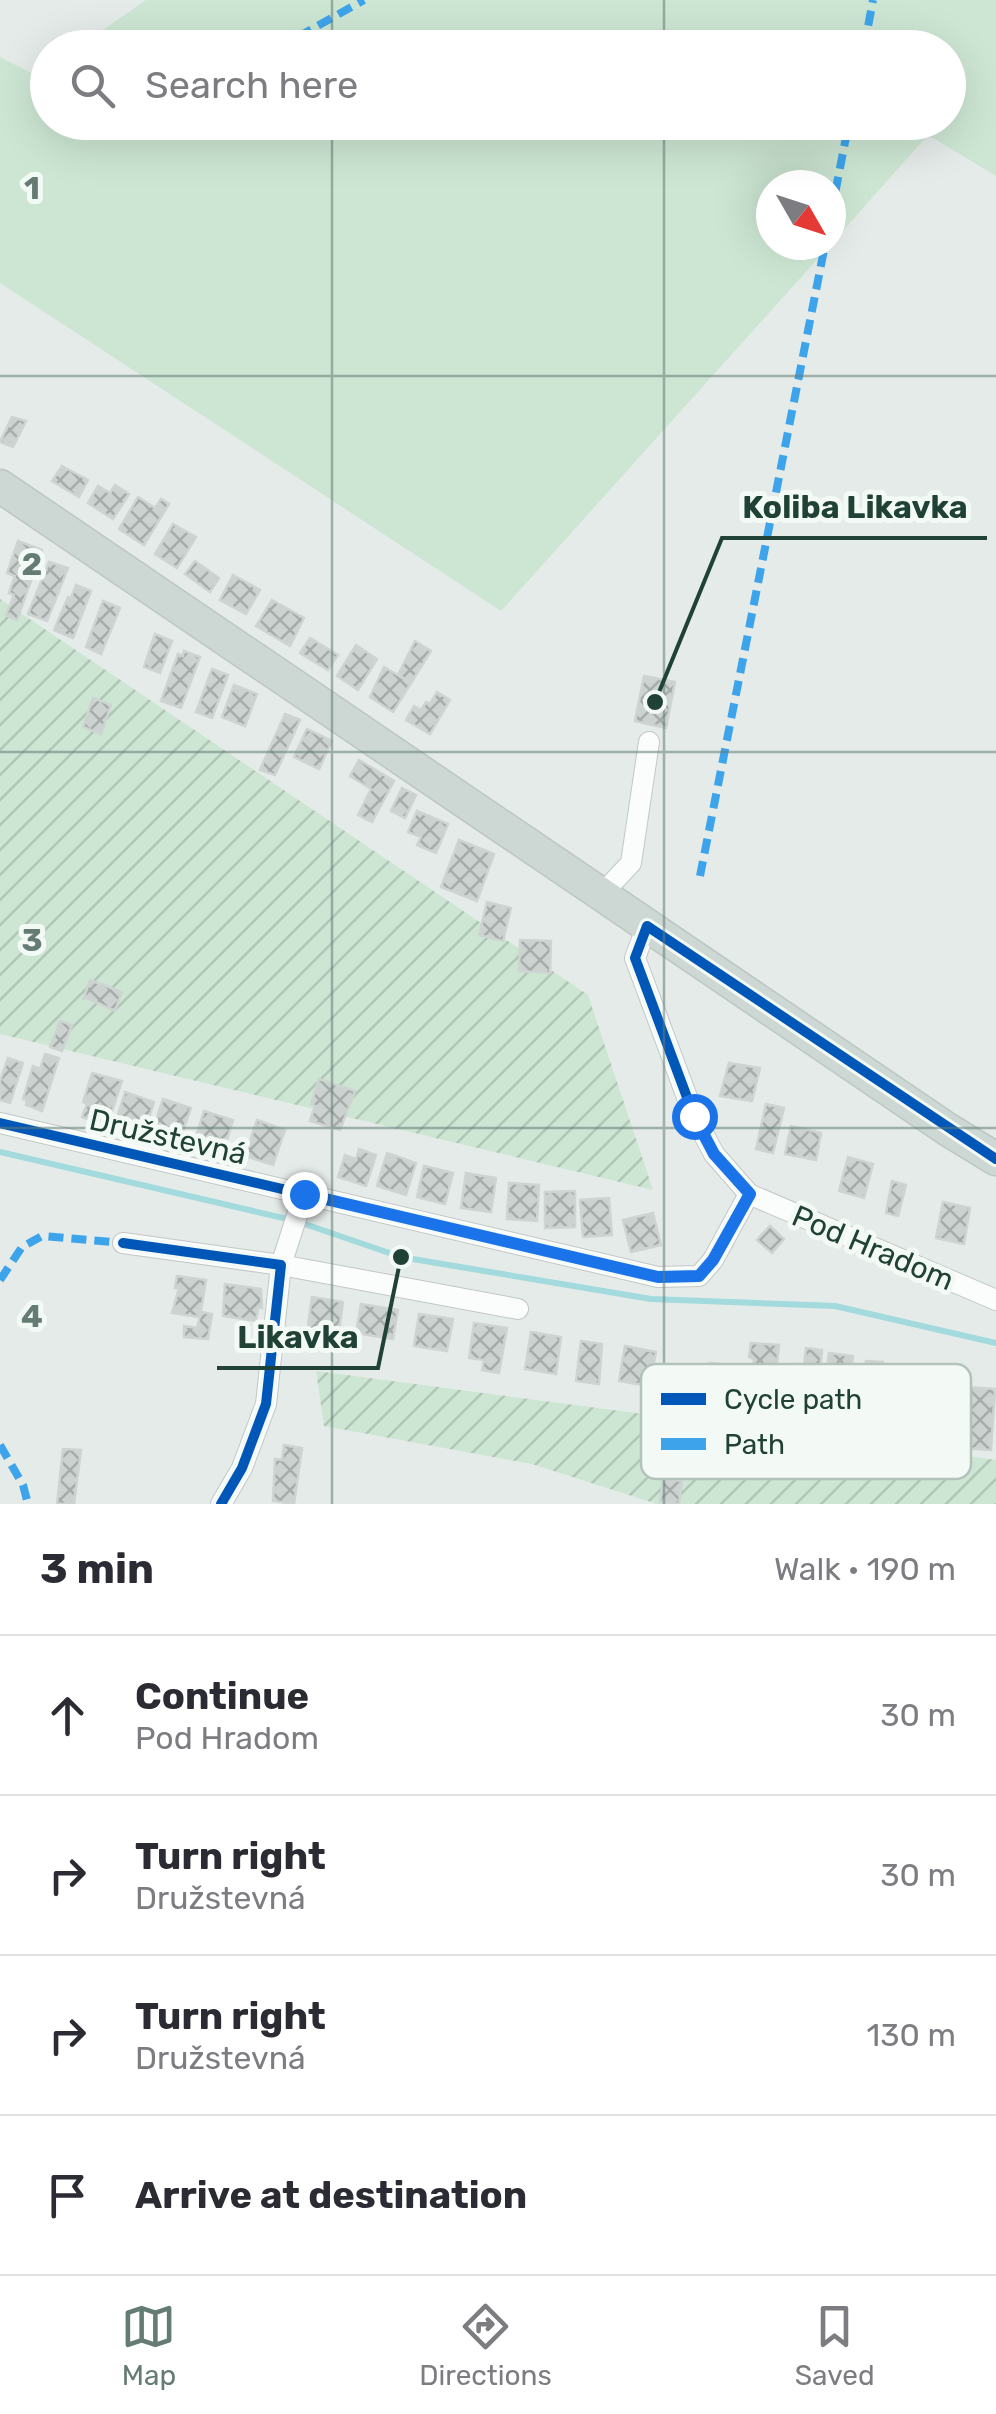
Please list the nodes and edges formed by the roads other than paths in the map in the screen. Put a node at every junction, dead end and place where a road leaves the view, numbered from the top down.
1 (0, 486) edge
2 (649, 742) dead end
3 (601, 895) junction
4 (647, 926) junction
5 (0, 1124) edge
6 (996, 1159) edge
7 (304, 1194) junction
8 (750, 1194) junction
9 (123, 1243) dead end
10 (282, 1265) junction
11 (996, 1300) edge
12 (518, 1308) dead end
13 (222, 1504) edge

1 - 3 main road
2 - 3 street
3 - 4 main road
4 - 6 main road
4 - 8 street, Pod Hradom
5 - 7 street, Družstevná
7 - 8 street, Družstevná
7 - 10 street
8 - 11 street, Pod Hradom
9 - 10 street
10 - 12 street
10 - 13 street

